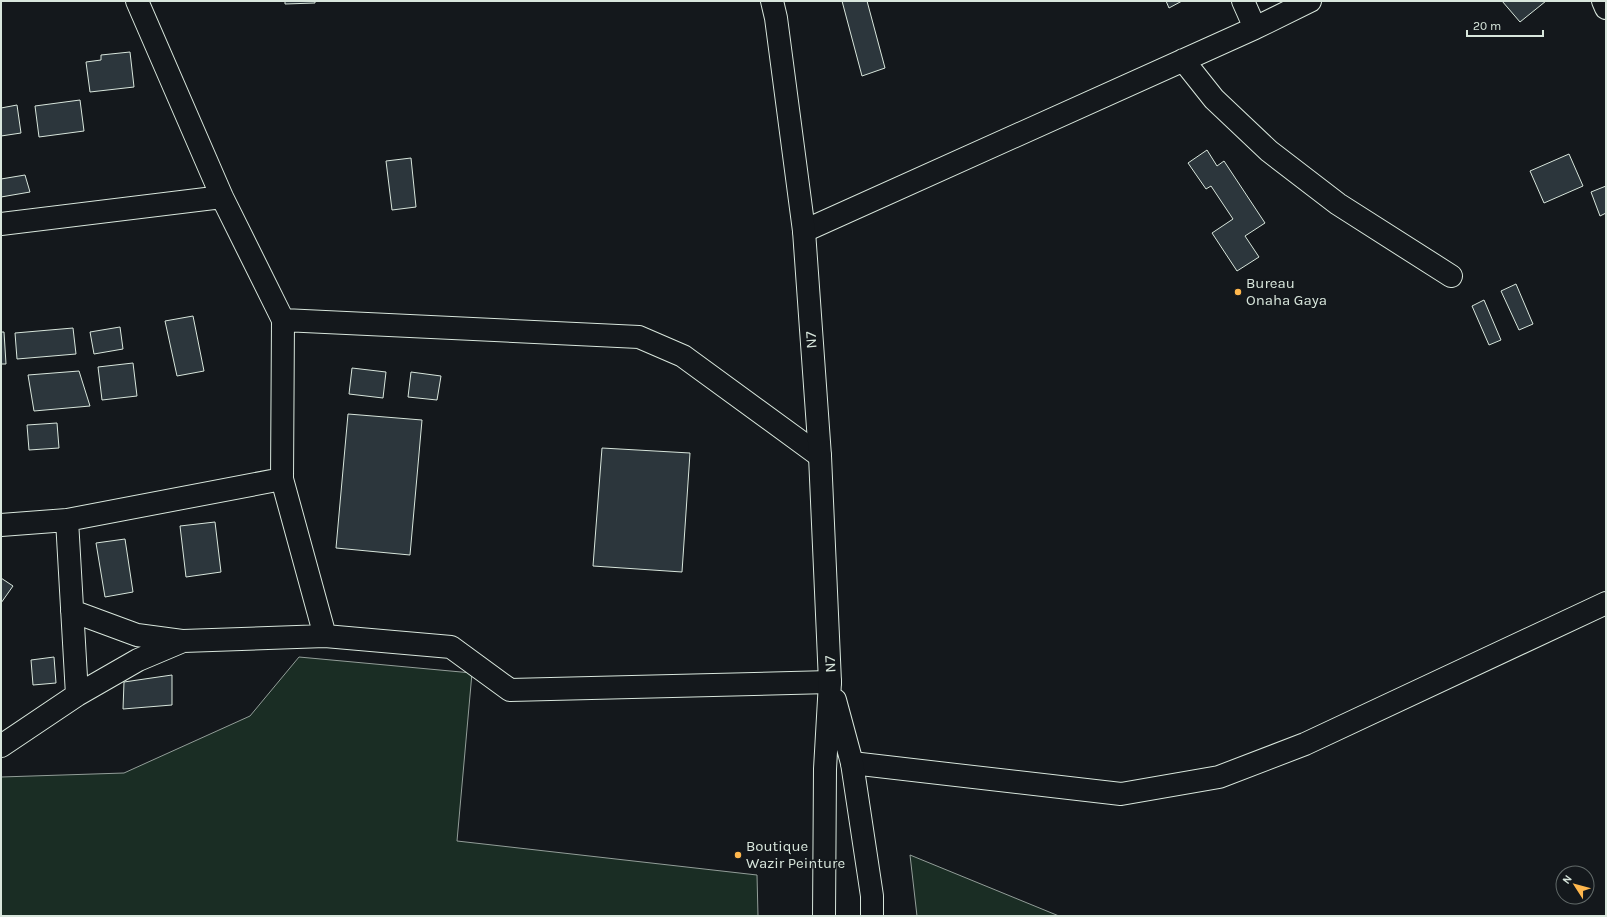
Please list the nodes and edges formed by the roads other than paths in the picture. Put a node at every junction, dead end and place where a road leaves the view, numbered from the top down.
1 (137, 1) edge
2 (772, 1) edge
3 (1243, 1) edge
4 (1310, 1) edge
5 (1603, 1) edge
6 (1606, 8) edge
7 (1255, 28) junction
8 (1183, 60) junction
9 (222, 197) junction
10 (1, 224) edge
11 (804, 231) junction
12 (1451, 276) dead end
13 (283, 320) junction
14 (820, 456) junction
15 (282, 479) junction
16 (67, 520) junction
17 (1, 525) edge
18 (1606, 603) edge
19 (72, 611) junction
20 (324, 636) junction
21 (184, 642) junction
22 (830, 682) junction
23 (77, 695) junction
24 (1, 746) edge
25 (852, 763) junction
26 (824, 916) edge
27 (872, 916) edge

1 - 9 street
2 - 11 street, N7
3 - 7 street
4 - 7 street
5 - 6 street
7 - 8 street
8 - 11 street
8 - 12 street
9 - 10 street
9 - 13 street
11 - 14 street, N7
13 - 14 street
13 - 15 street
14 - 22 street, N7
15 - 16 street
15 - 20 street
16 - 17 street
16 - 19 street
18 - 25 street
19 - 21 street
19 - 23 street
20 - 21 street
20 - 22 street
21 - 23 street
22 - 25 street
22 - 26 street
23 - 24 street
25 - 27 street

